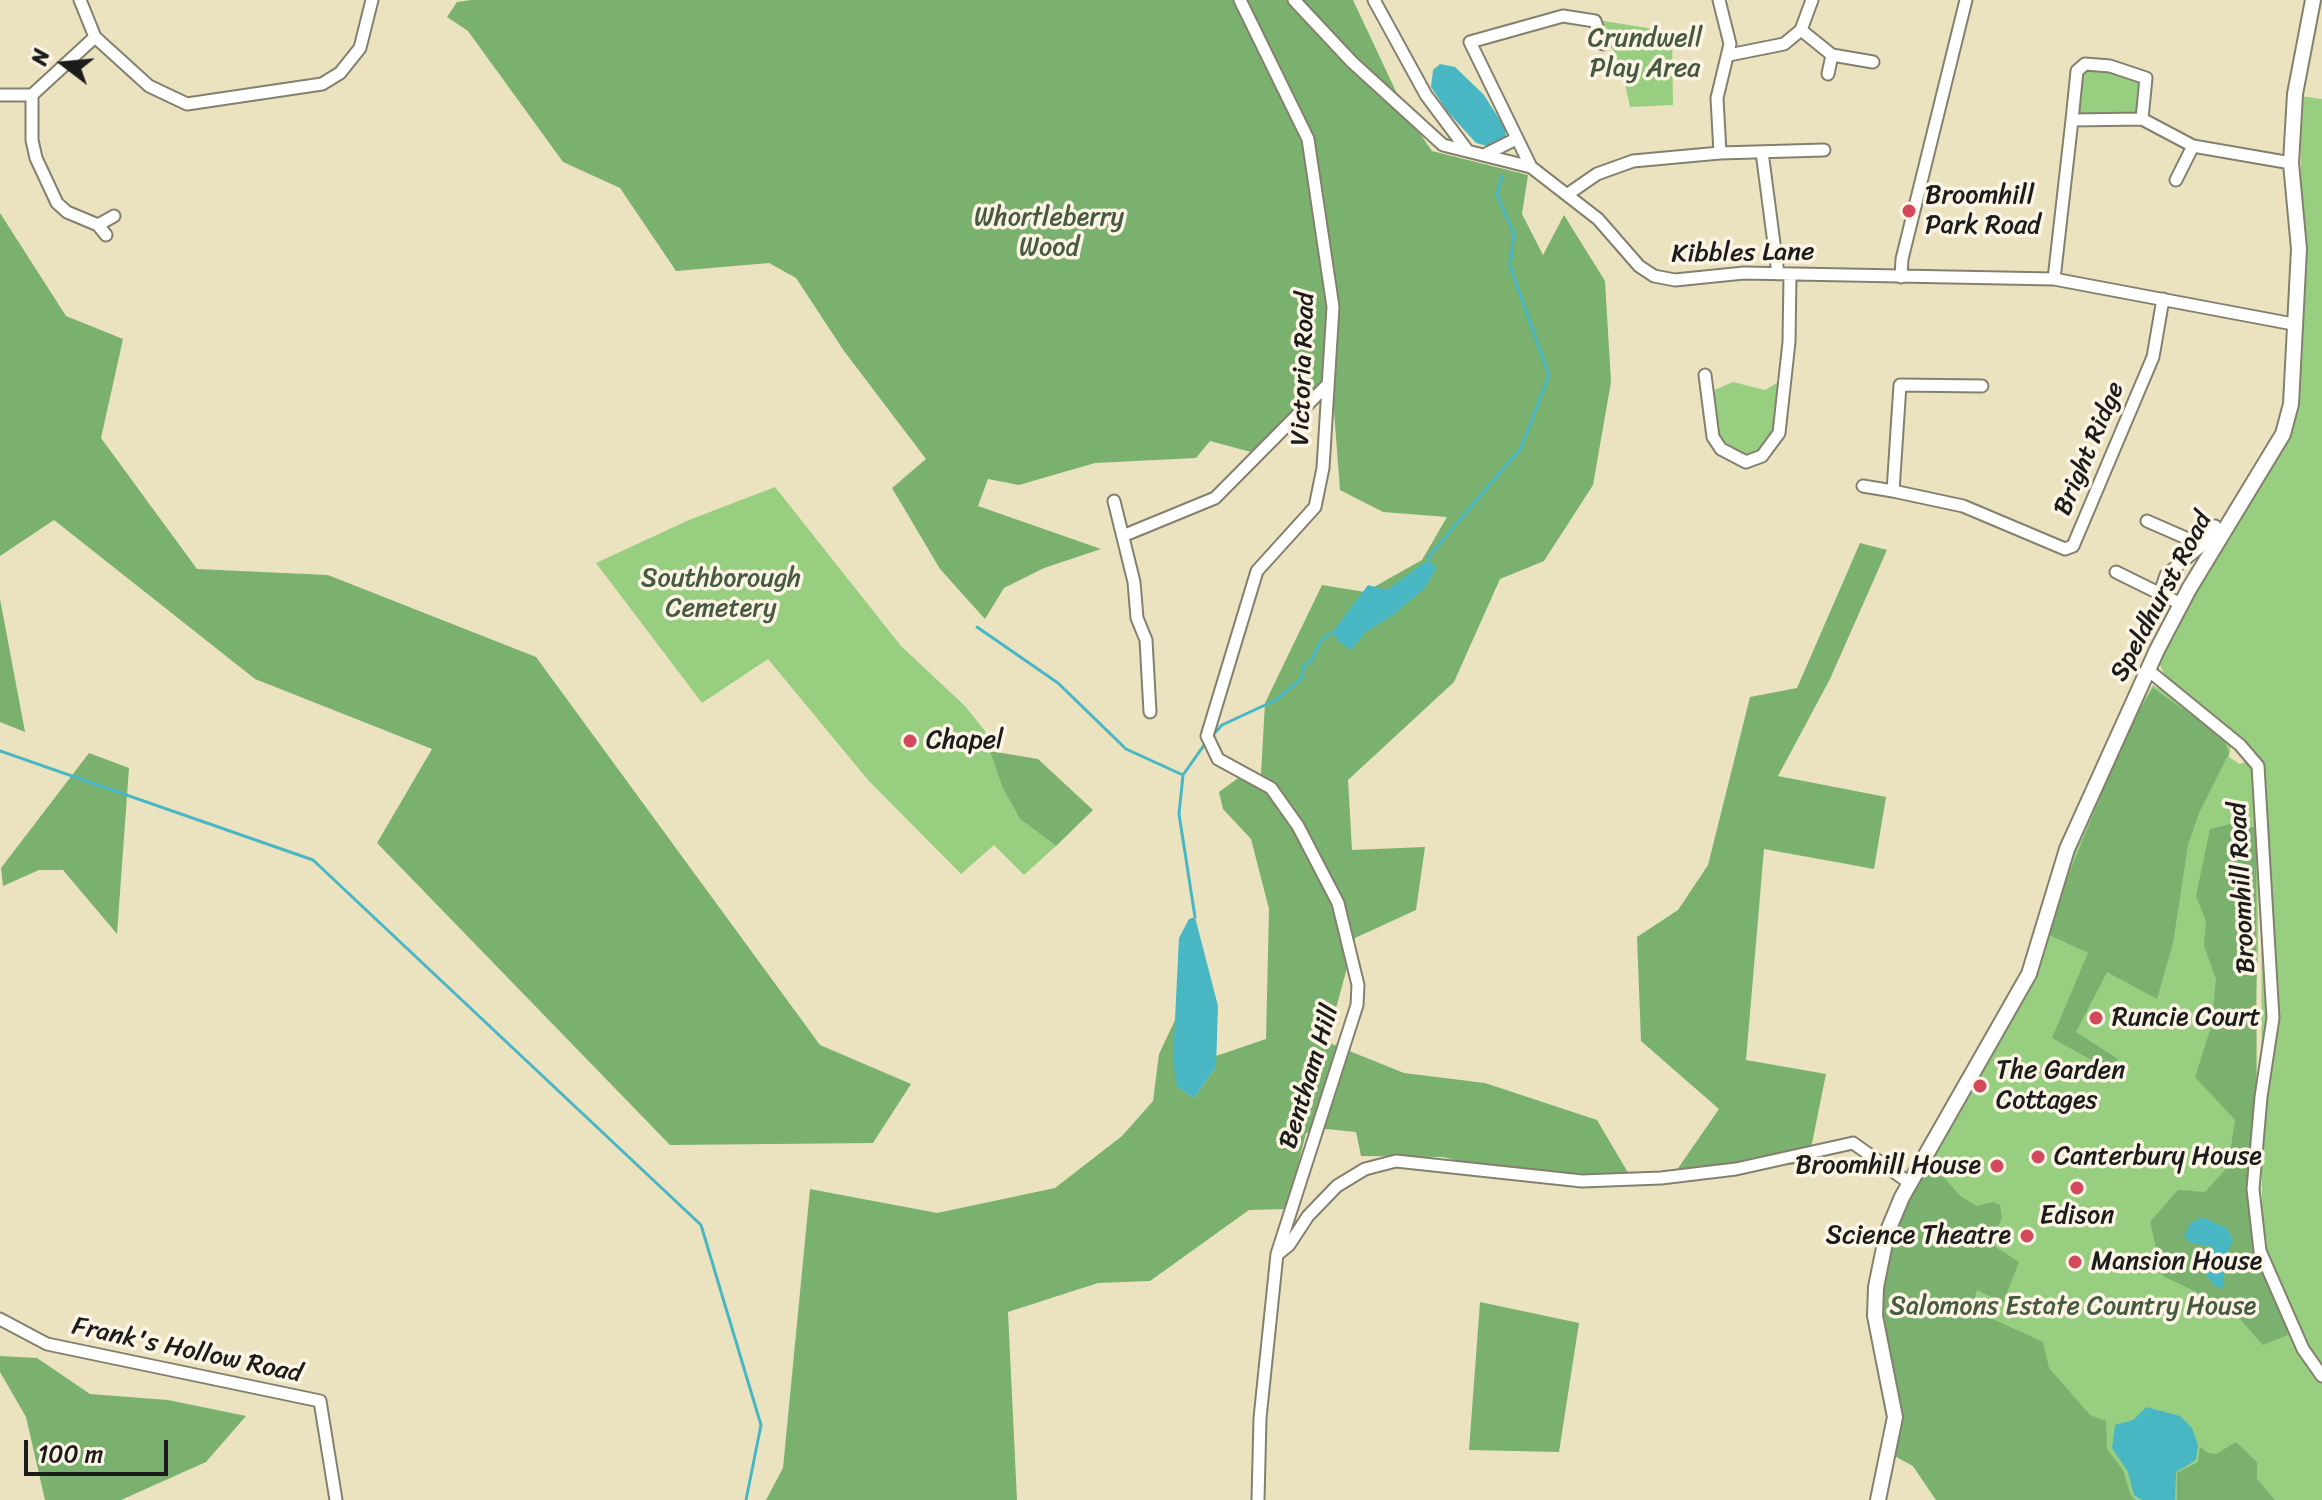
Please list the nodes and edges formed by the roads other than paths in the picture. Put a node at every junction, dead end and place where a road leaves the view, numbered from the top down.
1 (80, 0) edge
2 (372, 0) edge
3 (1240, 0) edge
4 (1294, 0) edge
5 (1374, 0) edge
6 (1719, 0) edge
7 (1812, 0) edge
8 (1966, 0) edge
9 (2313, 0) edge
10 (1801, 30) junction
11 (95, 37) junction
12 (1603, 44) dead end
13 (1729, 55) junction
14 (1832, 55) junction
15 (1873, 62) dead end
16 (1828, 74) dead end
17 (0, 95) edge
18 (32, 95) junction
19 (2142, 119) junction
20 (2072, 120) junction
21 (1516, 139) junction
22 (2193, 146) junction
23 (1467, 150) junction
24 (1824, 150) dead end
25 (1762, 152) junction
26 (1720, 153) junction
27 (1486, 154) junction
28 (2291, 163) junction
29 (1531, 167) junction
30 (2176, 180) dead end
31 (1568, 194) junction
32 (114, 216) dead end
33 (1784, 275) junction
34 (1901, 277) junction
35 (2054, 279) junction
36 (2163, 299) junction
37 (2293, 324) junction
38 (1705, 375) dead end
39 (1327, 385) junction
40 (1982, 386) dead end
41 (1863, 486) dead end
42 (1893, 491) junction
43 (1114, 501) dead end
44 (2147, 521) dead end
45 (2215, 526) dead end
46 (1125, 535) junction
47 (2202, 545) junction
48 (2116, 572) dead end
49 (2160, 593) junction
50 (2181, 604) junction
51 (2148, 670) junction
52 (1150, 712) dead end
53 (1208, 725) joint
54 (1911, 1184) junction
55 (1277, 1254) junction
56 (0, 1319) edge
57 (2322, 1376) edge
58 (336, 1500) edge
59 (1258, 1500) edge
60 (1878, 1500) edge

1 - 11 street
2 - 11 street
3 - 39 street, Victoria Road
4 - 23 street, Kibbles Lane
5 - 23 street
6 - 13 street
7 - 10 street
8 - 34 street
9 - 28 street, Speldhurst Road
10 - 13 street
10 - 14 street
11 - 18 street
12 - 21 street
13 - 26 street
14 - 15 street
14 - 16 street
17 - 18 street
18 - 32 street
19 - 20 street
19 - 20 street
19 - 22 street
20 - 35 street
21 - 27 street
21 - 29 street
22 - 28 street
22 - 30 street
23 - 27 street, Kibbles Lane
24 - 25 street
25 - 26 street
25 - 33 street
26 - 31 street
27 - 29 street, Kibbles Lane
28 - 37 street, Speldhurst Road
29 - 31 street, Kibbles Lane
31 - 33 street, Kibbles Lane
33 - 34 street, Kibbles Lane
33 - 38 street
34 - 35 street, Kibbles Lane
35 - 36 street, Kibbles Lane
36 - 37 street, Kibbles Lane
36 - 42 street, Bright Ridge
37 - 50 street, Speldhurst Road
39 - 46 street
39 - 53 street, Victoria Road
40 - 42 street
41 - 42 street
43 - 46 street
44 - 47 street
45 - 47 street
46 - 52 street
47 - 49 street
48 - 49 street
49 - 50 street
50 - 51 street, Speldhurst Road
51 - 54 street, Speldhurst Road
51 - 57 street, Broomhill Road
53 - 55 street, Bentham Hill
54 - 55 street
54 - 60 street, Speldhurst Road
55 - 59 street
56 - 58 street, Frank's Hollow Road

